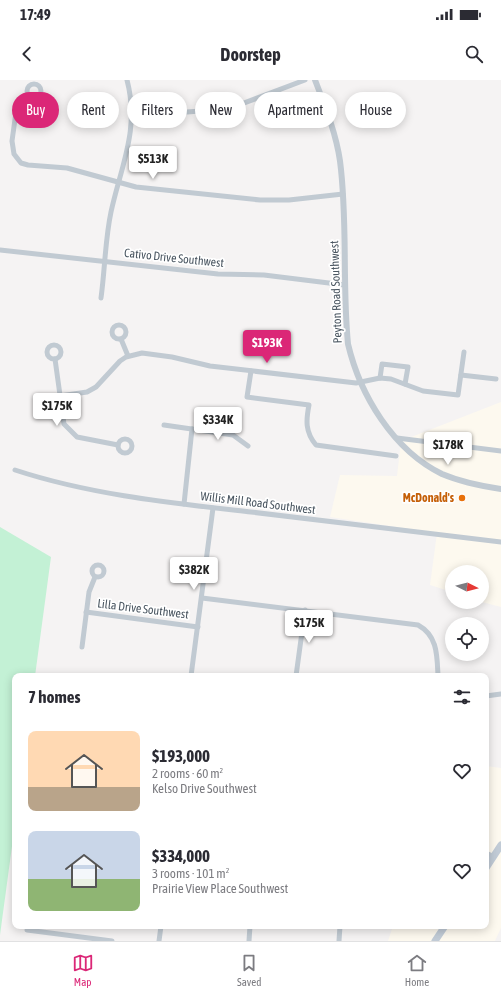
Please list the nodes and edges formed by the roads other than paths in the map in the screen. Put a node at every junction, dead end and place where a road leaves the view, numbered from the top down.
1 (127, 80) edge
2 (305, 80) edge
3 (315, 80) edge
4 (129, 92) edge
5 (187, 112) edge
6 (14, 128) edge
7 (131, 128) edge
8 (119, 183) junction
9 (343, 194) junction
10 (0, 250) edge
11 (105, 261) junction
12 (345, 286) junction
13 (101, 298) dead end
14 (121, 339) dead end
15 (464, 352) dead end
16 (128, 356) junction
17 (55, 358) dead end
18 (251, 371) junction
19 (460, 375) junction
20 (380, 378) junction
21 (496, 379) dead end
22 (362, 383) junction
23 (405, 384) junction
24 (60, 396) junction
25 (164, 425) dead end
26 (190, 429) junction
27 (396, 438) junction
28 (118, 445) dead end
29 (248, 446) dead end
30 (501, 451) edge
31 (396, 456) dead end
32 (15, 470) dead end
33 (501, 490) edge
34 (184, 504) junction
35 (213, 508) junction
36 (501, 542) edge
37 (95, 577) dead end
38 (202, 598) junction
39 (304, 610) junction
40 (86, 612) junction
41 (198, 627) junction
42 (82, 647) dead end
43 (191, 673) edge
44 (296, 673) edge
45 (438, 673) edge
46 (501, 694) edge
47 (489, 696) edge
48 (501, 845) edge
49 (489, 854) edge
50 (494, 857) junction
51 (489, 864) edge
52 (161, 929) edge
53 (250, 929) edge
54 (340, 929) edge
55 (443, 929) edge
56 (27, 930) dead end
57 (112, 941) edge
58 (159, 941) edge
59 (248, 941) edge
60 (339, 941) edge
61 (435, 941) edge

1 - 4 street
2 - 5 street
3 - 9 street, Peyton Road Southwest
6 - 8 street
7 - 8 street
8 - 9 street
8 - 11 street
9 - 12 street, Peyton Road Southwest
10 - 11 street, Cativo Drive Southwest
11 - 12 street, Cativo Drive Southwest
11 - 13 street
12 - 22 street, Peyton Road Southwest
14 - 16 street
15 - 19 street
16 - 18 street
16 - 24 street
17 - 24 street
18 - 22 street
18 - 31 street
19 - 21 street
19 - 23 street
20 - 22 street
20 - 23 street
20 - 23 street
22 - 27 street, Peyton Road Southwest
24 - 28 street
25 - 26 street
26 - 29 street
26 - 34 street
27 - 30 street
27 - 33 street, Peyton Road Southwest
32 - 34 street, Willis Mill Road Southwest
34 - 35 street, Willis Mill Road Southwest
35 - 36 street, Willis Mill Road Southwest
35 - 38 street
37 - 40 street
38 - 39 street
38 - 41 street
39 - 44 street
39 - 45 street
40 - 41 street, Lilla Drive Southwest
40 - 42 street
41 - 43 street
46 - 47 street
48 - 50 main road
49 - 50 street
50 - 51 main road
52 - 58 street
53 - 59 street
54 - 60 street
55 - 61 main road
56 - 57 street

